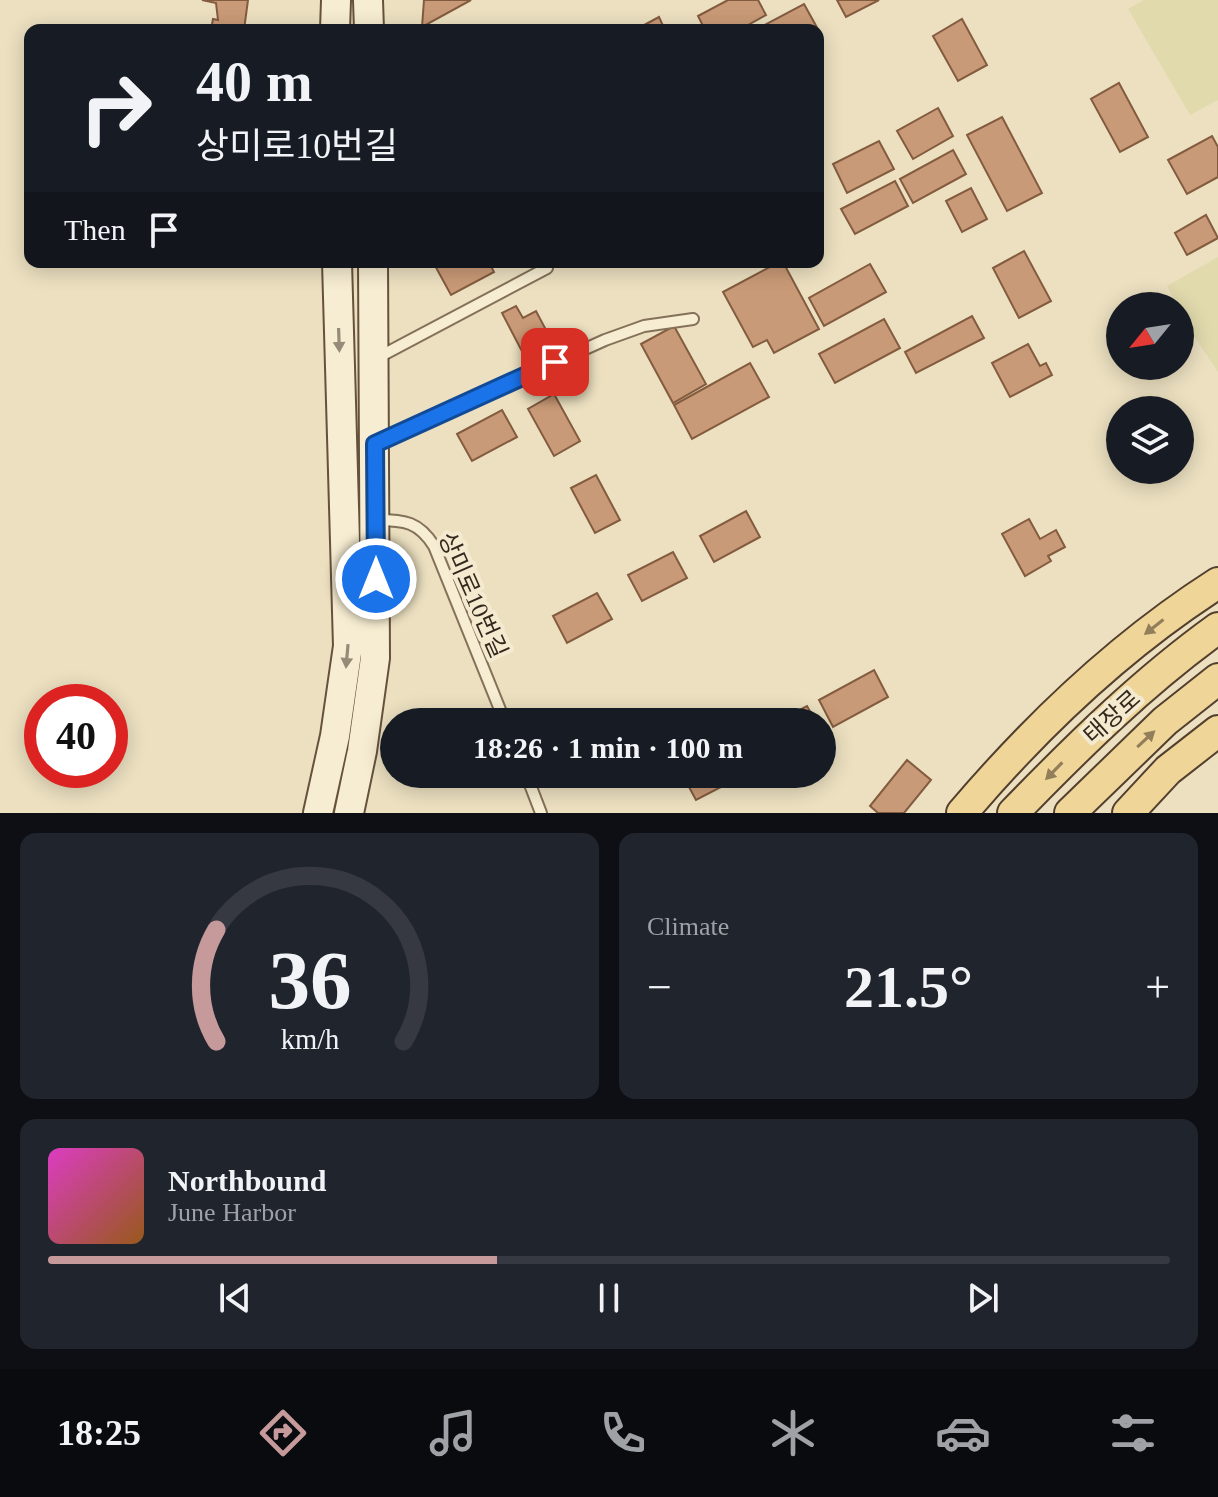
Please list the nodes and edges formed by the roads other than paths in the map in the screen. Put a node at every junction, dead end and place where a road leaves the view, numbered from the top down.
1 (336, 0) edge
2 (368, 0) edge
3 (335, 24) edge
4 (369, 24) edge
5 (337, 268) edge
6 (373, 268) edge
7 (547, 268) dead end
8 (693, 319) dead end
9 (375, 359) junction
10 (375, 444) junction
11 (376, 520) junction
12 (1218, 583) edge
13 (1218, 628) edge
14 (1218, 679) edge
15 (499, 708) edge
16 (1218, 731) edge
17 (531, 788) edge
18 (318, 813) edge
19 (349, 813) edge
20 (541, 813) edge
21 (962, 813) edge
22 (1013, 813) edge
23 (1070, 813) edge
24 (1128, 813) edge

1 - 3 street
2 - 4 street
5 -> 18 street
6 - 9 street
7 - 9 lane
8 - 10 lane
9 - 10 street
10 - 11 street
11 - 15 lane, 상미로10번길
11 - 19 street
12 -> 21 main road
13 -> 22 main road, 태장로
23 -> 14 main road, 태장로
16 - 24 main road
17 - 20 lane

